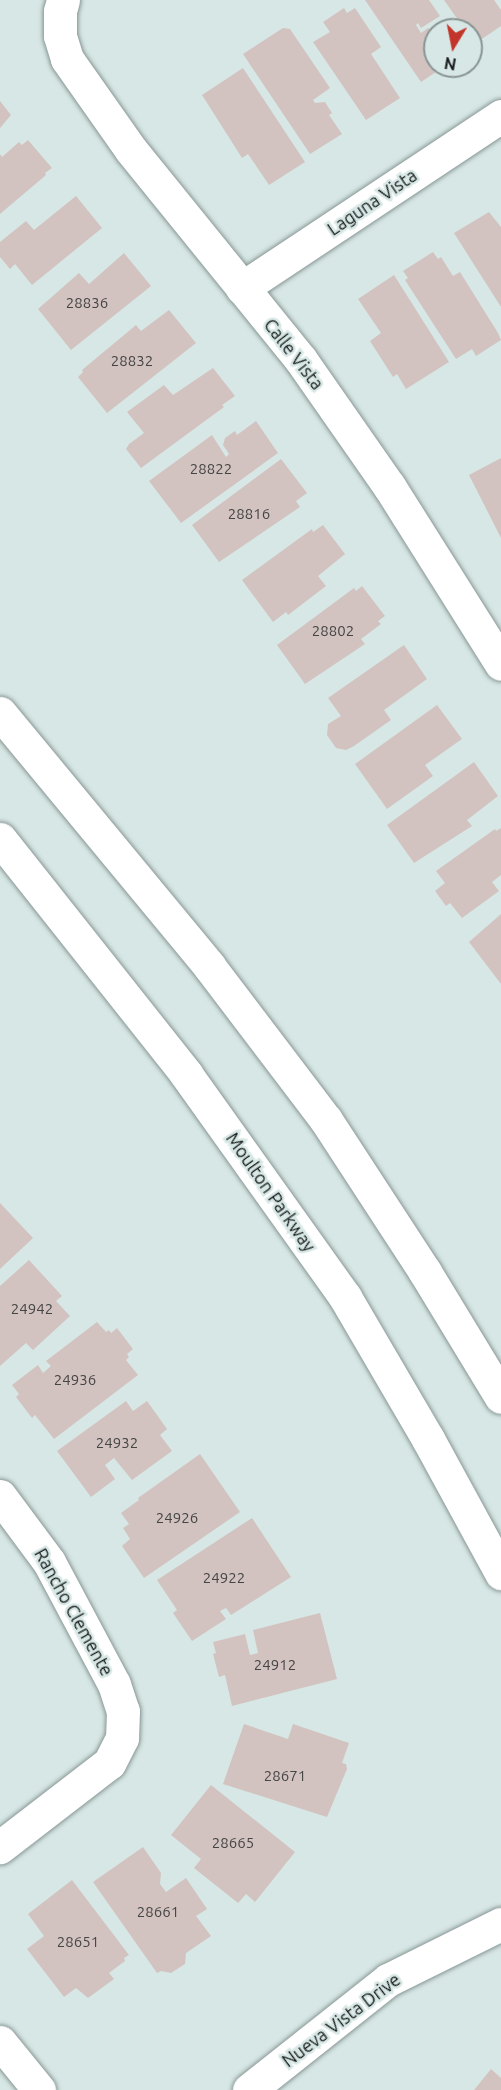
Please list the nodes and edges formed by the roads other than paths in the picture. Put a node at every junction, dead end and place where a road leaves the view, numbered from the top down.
1 (63, 0) edge
2 (501, 116) edge
3 (242, 288) junction
4 (501, 664) edge
5 (0, 713) edge
6 (0, 839) edge
7 (501, 1396) edge
8 (0, 1496) edge
9 (501, 1573) edge
10 (0, 1846) edge
11 (501, 1924) edge
12 (0, 2042) edge
13 (39, 2090) edge
14 (249, 2090) edge

1 - 3 street, Calle Vista
2 - 3 street, Laguna Vista
3 - 4 street, Calle Vista
5 - 7 street
6 - 9 street, Moulton Parkway
8 - 10 street, Rancho Clemente
11 - 14 street, Nueva Vista Drive
12 - 13 street

